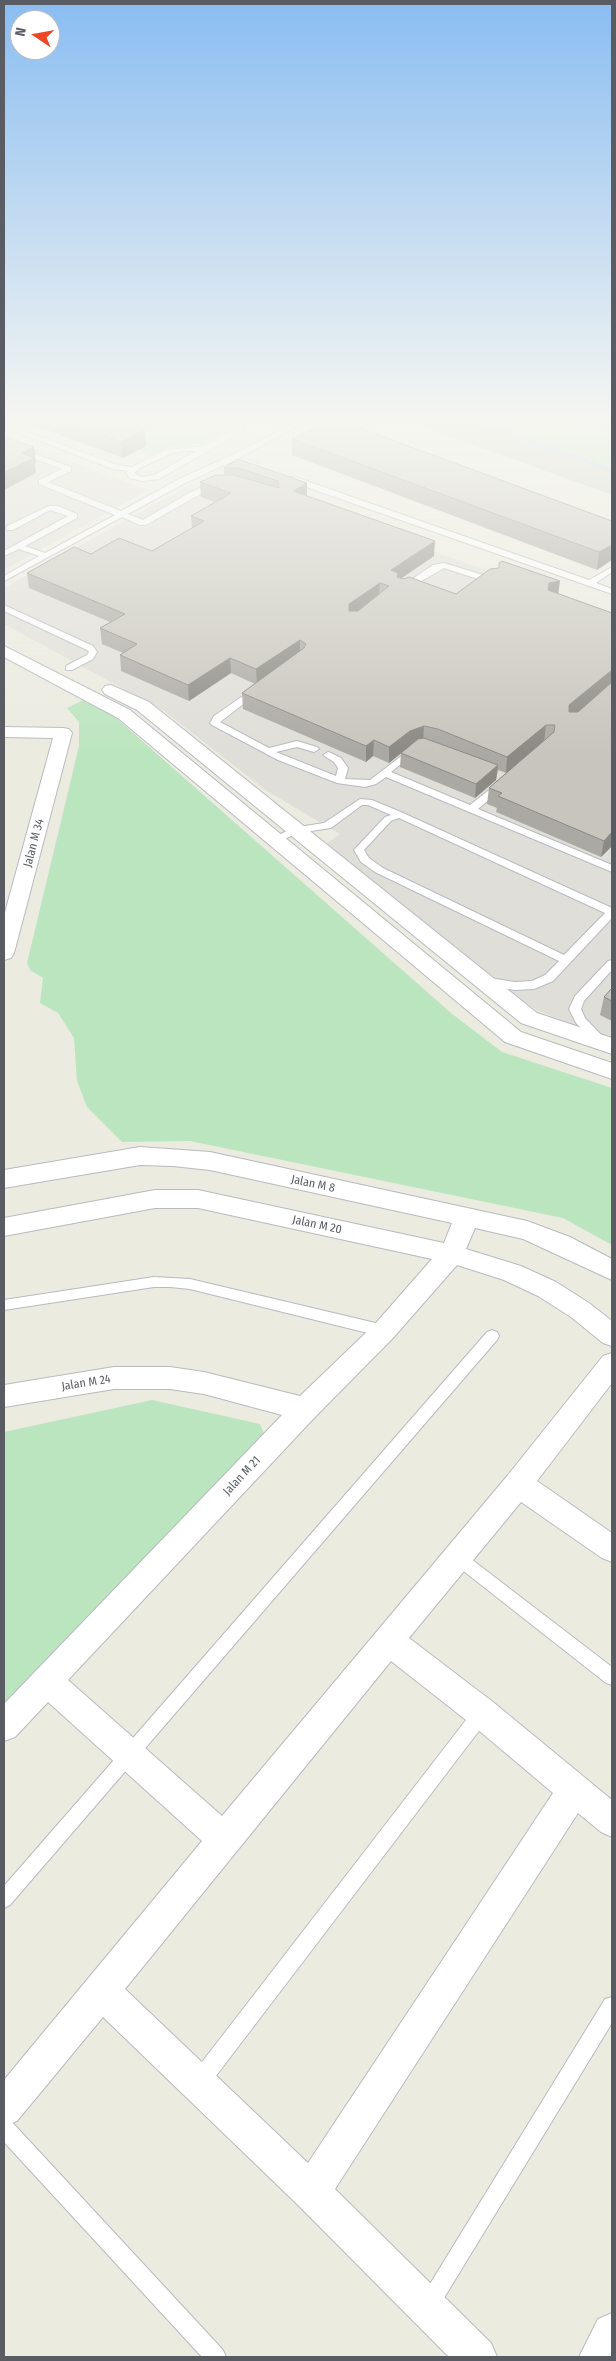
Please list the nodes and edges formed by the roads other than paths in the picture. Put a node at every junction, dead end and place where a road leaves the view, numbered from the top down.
1 (48, 530) edge
2 (92, 530) edge
3 (438, 530) edge
4 (19, 546) junction
5 (4, 554) edge
6 (45, 556) junction
7 (612, 569) edge
8 (4, 579) edge
9 (493, 581) edge
10 (590, 583) junction
11 (401, 590) edge
12 (612, 592) edge
13 (4, 608) edge
14 (4, 633) edge
15 (4, 651) edge
16 (69, 668) junction
17 (268, 682) edge
18 (4, 732) edge
19 (423, 747) edge
20 (314, 749) dead end
21 (267, 751) junction
22 (328, 755) dead end
23 (385, 773) junction
24 (499, 776) dead end
25 (340, 781) junction
26 (470, 810) junction
27 (400, 815) junction
28 (296, 830) junction
29 (276, 840) junction
30 (612, 869) edge
31 (612, 912) edge
32 (8, 925) edge
33 (4, 953) edge
34 (567, 961) junction
35 (612, 964) edge
36 (483, 981) junction
37 (607, 1044) edge
38 (612, 1071) edge
39 (4, 1179) edge
40 (467, 1217) junction
41 (4, 1227) edge
42 (452, 1254) junction
43 (612, 1270) edge
44 (4, 1305) edge
45 (384, 1331) junction
46 (612, 1335) edge
47 (492, 1336) dead end
48 (612, 1364) edge
49 (4, 1396) edge
50 (305, 1409) junction
51 (518, 1484) junction
52 (612, 1549) edge
53 (457, 1557) junction
54 (389, 1641) junction
55 (612, 1677) edge
56 (48, 1681) junction
57 (482, 1713) junction
58 (4, 1726) edge
59 (130, 1754) junction
60 (574, 1790) junction
61 (612, 1822) edge
62 (224, 1839) junction
63 (4, 1899) edge
64 (102, 1992) junction
65 (612, 2006) edge
66 (198, 2083) junction
67 (4, 2108) edge
68 (4, 2128) edge
69 (310, 2192) junction
70 (426, 2308) junction
71 (612, 2333) edge
72 (216, 2357) edge
73 (477, 2357) edge
74 (599, 2357) edge

1 - 4 lane
2 - 6 lane
3 - 10 lane
4 - 5 lane
4 - 6 lane
6 - 8 lane
7 - 10 lane
9 - 11 lane
10 - 12 lane
13 - 16 lane
14 - 16 street
15 - 29 street
16 - 28 street
17 - 21 lane
18 - 32 street, Jalan M 34
19 - 23 lane
20 - 21 lane
21 - 25 lane
22 - 25 lane
23 - 25 lane
23 - 26 lane
24 - 26 lane
26 - 30 lane
27 - 28 lane
27 - 31 lane
27 - 34 lane
28 - 29 lane
28 - 36 street
29 - 38 street
31 - 34 lane
32 - 33 street, Jalan M 34
34 - 36 lane
35 - 37 lane
36 - 37 street
39 - 40 street, Jalan M 8
40 - 42 street, Jalan M 21
40 - 43 street, Jalan M 8
41 - 42 street, Jalan M 20
42 - 45 street, Jalan M 21
42 - 46 street, Jalan M 20
44 - 45 lane
45 - 50 street, Jalan M 21
47 - 59 lane
48 - 51 street
49 - 50 street, Jalan M 24
50 - 56 street, Jalan M 21
51 - 52 street
51 - 53 street
53 - 54 street
53 - 55 lane
54 - 57 street
54 - 62 street
56 - 58 street, Jalan M 21
56 - 59 street
57 - 60 street
57 - 66 lane
59 - 62 street
59 - 63 lane
60 - 61 street
60 - 69 street
62 - 64 street
64 - 66 street
64 - 67 street
65 - 70 lane
66 - 69 street
68 - 72 lane
69 - 70 street
70 - 73 street
71 - 74 street

